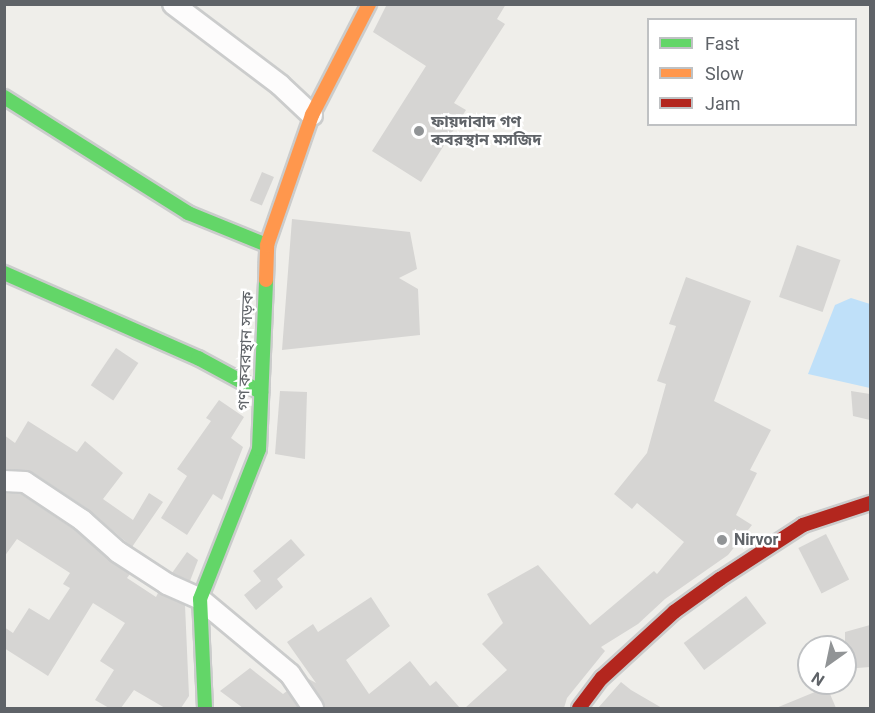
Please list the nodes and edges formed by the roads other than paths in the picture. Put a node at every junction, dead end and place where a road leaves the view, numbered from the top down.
1 (172, 4) edge
2 (369, 4) edge
3 (4, 97) edge
4 (312, 115) junction
5 (267, 245) junction
6 (4, 273) edge
7 (261, 392) junction
8 (4, 481) edge
9 (870, 503) edge
10 (200, 599) junction
11 (205, 708) edge
12 (313, 708) edge
13 (579, 708) edge

1 - 4 street
2 - 4 street, গণ কবরস্থান সড়ক
3 - 5 street
4 - 5 street, গণ কবরস্থান সড়ক
5 - 7 street, গণ কবরস্থান সড়ক
6 - 7 street
7 - 10 street, গণ কবরস্থান সড়ক
8 - 10 street
9 - 13 street
10 - 11 street, গণ কবরস্থান সড়ক
10 - 12 street

